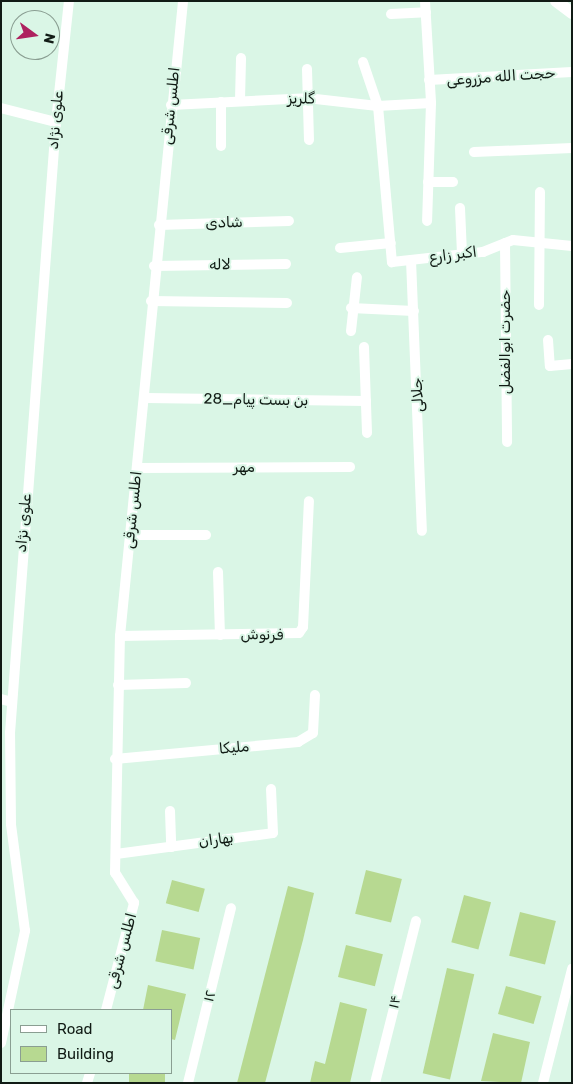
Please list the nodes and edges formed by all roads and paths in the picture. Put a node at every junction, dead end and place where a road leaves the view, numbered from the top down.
1 (69, 1) edge
2 (183, 1) edge
3 (556, 1) edge
4 (425, 7) edge
5 (572, 13) edge
6 (391, 14) dead end
7 (241, 58) dead end
8 (363, 62) dead end
9 (307, 69) dead end
10 (572, 72) edge
11 (430, 80) junction
12 (307, 98) junction
13 (240, 100) junction
14 (221, 102) junction
15 (431, 104) junction
16 (171, 105) junction
17 (378, 106) junction
18 (1, 108) edge
19 (56, 122) junction
20 (309, 140) dead end
21 (221, 146) dead end
22 (572, 148) edge
23 (474, 152) dead end
24 (428, 182) junction
25 (453, 182) dead end
26 (540, 192) dead end
27 (460, 208) dead end
28 (289, 221) dead end
29 (427, 221) dead end
30 (159, 225) junction
31 (539, 242) junction
32 (391, 243) junction
33 (505, 243) junction
34 (572, 246) edge
35 (340, 248) dead end
36 (462, 254) junction
37 (411, 260) junction
38 (286, 264) dead end
39 (154, 266) junction
40 (357, 277) dead end
41 (151, 301) junction
42 (287, 303) dead end
43 (539, 305) dead end
44 (351, 308) junction
45 (414, 311) junction
46 (351, 330) dead end
47 (548, 340) dead end
48 (364, 347) dead end
49 (572, 364) edge
50 (146, 398) junction
51 (366, 401) junction
52 (367, 433) dead end
53 (506, 442) dead end
54 (350, 467) dead end
55 (138, 468) junction
56 (309, 501) dead end
57 (422, 531) dead end
58 (131, 535) junction
59 (206, 535) dead end
60 (218, 572) dead end
61 (220, 635) junction
62 (120, 636) junction
63 (186, 683) dead end
64 (118, 685) junction
65 (315, 695) dead end
66 (1, 699) edge
67 (12, 702) junction
68 (115, 758) junction
69 (271, 789) dead end
70 (170, 811) dead end
71 (171, 847) junction
72 (116, 854) junction
73 (231, 908) dead end
74 (416, 921) dead end
75 (572, 969) edge
76 (106, 1009) edge
77 (1, 1043) edge
78 (188, 1083) edge
79 (375, 1083) edge
80 (543, 1083) edge

1 - 19 street, علوی نژاد
2 - 16 street, اطلس شرقی
3 - 5 street
4 - 6 street
4 - 11 street
7 - 13 street
8 - 17 street
9 - 12 street
10 - 11 street, حجت الله مزروعی
11 - 15 street
12 - 13 street, گلریز
12 - 17 street, گلریز
12 - 20 street
13 - 14 street, گلریز
14 - 16 street, گلریز
14 - 21 street
15 - 17 street, گلریز
15 - 24 street
16 - 30 street, اطلس شرقی
17 - 32 street
18 - 19 street
19 - 67 street, علوی نژاد
22 - 23 street
24 - 25 street
24 - 29 street
26 - 31 street
27 - 36 street
28 - 30 street, شادی
30 - 39 street, اطلس شرقی
31 - 33 street, اکبر زارع
31 - 34 street, اکبر زارع
31 - 43 street
32 - 35 street
32 - 37 street, اکبر زارع
33 - 36 street, اکبر زارع
33 - 53 street, حضرت ابوالفضل
36 - 37 street, اکبر زارع
37 - 45 street, جلالی
38 - 39 street, لاله
39 - 41 street, اطلس شرقی
40 - 44 street
41 - 42 street
41 - 50 street, اطلس شرقی
44 - 45 street
44 - 46 street
45 - 57 street, جلالی
47 - 49 street
48 - 51 street
50 - 51 street, بن بست پیام_28
50 - 55 street, اطلس شرقی
51 - 52 street
54 - 55 street, مهر
55 - 58 street, اطلس شرقی
56 - 61 street, فرنوش
58 - 59 street
58 - 62 street, اطلس شرقی
60 - 61 street
61 - 62 street, فرنوش
62 - 64 street, اطلس شرقی
63 - 64 street
64 - 68 street, اطلس شرقی
65 - 68 street, ملیکا
66 - 67 street
67 - 77 street, علوی نژاد
68 - 72 street, اطلس شرقی
69 - 71 street, بهاران
70 - 71 street
71 - 72 street, بهاران
72 - 76 street, اطلس شرقی
73 - 78 street, ۱۲
74 - 79 street, ۱۴
75 - 80 street

